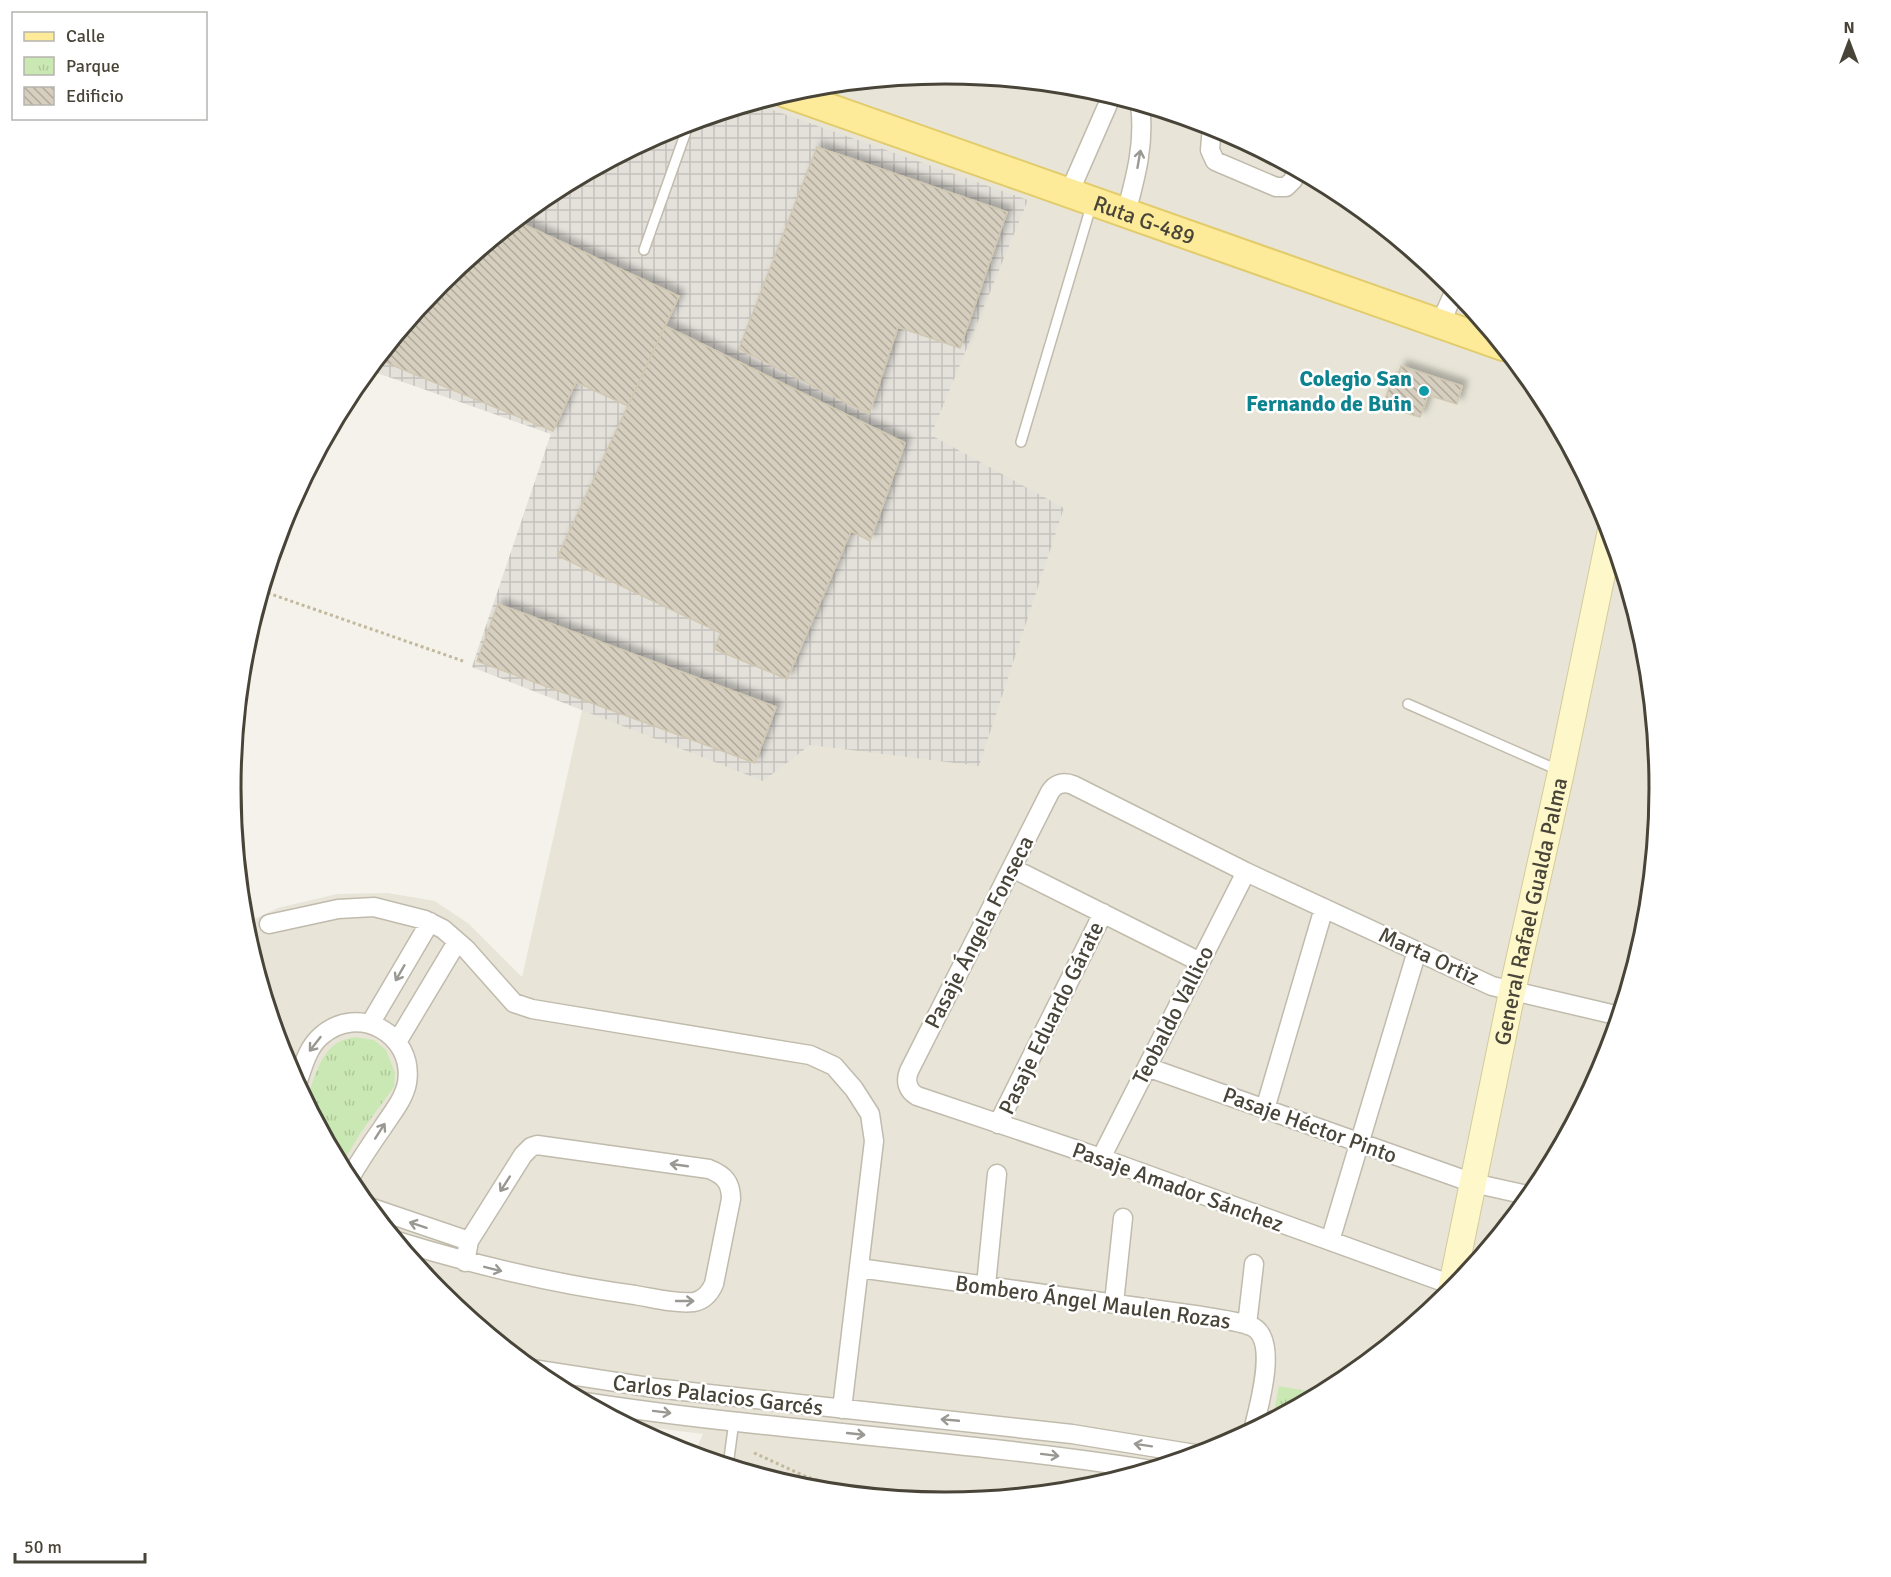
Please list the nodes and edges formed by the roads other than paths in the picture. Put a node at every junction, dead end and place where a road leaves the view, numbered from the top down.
1 (803, 99) edge
2 (1109, 104) edge
3 (1140, 112) edge
4 (685, 134) edge
5 (1211, 136) edge
6 (1295, 176) edge
7 (1081, 197) junction
8 (1126, 213) junction
9 (644, 250) dead end
10 (1451, 298) edge
11 (1440, 324) junction
12 (1489, 341) edge
13 (1020, 442) dead end
14 (1607, 548) edge
15 (1408, 704) dead end
16 (1561, 772) junction
17 (1059, 784) joint
18 (1012, 868) junction
19 (1246, 872) junction
20 (1324, 909) junction
21 (1103, 913) junction
22 (430, 922) junction
23 (269, 924) dead end
24 (458, 942) junction
25 (1417, 951) junction
26 (1200, 962) junction
27 (1512, 992) junction
28 (1613, 1014) edge
29 (370, 1024) junction
30 (397, 1042) junction
31 (1147, 1066) junction
32 (301, 1072) edge
33 (907, 1085) joint
34 (1265, 1109) junction
35 (998, 1124) junction
36 (1360, 1142) junction
37 (1101, 1158) junction
38 (354, 1171) edge
39 (997, 1174) dead end
40 (1473, 1183) junction
41 (1521, 1194) edge
42 (384, 1213) edge
43 (1122, 1218) dead end
44 (469, 1240) junction
45 (1330, 1241) junction
46 (409, 1245) edge
47 (465, 1262) junction
48 (1254, 1264) dead end
49 (859, 1268) junction
50 (1454, 1276) edge
51 (986, 1286) junction
52 (1444, 1287) edge
53 (1114, 1304) junction
54 (1246, 1325) junction
55 (552, 1373) edge
56 (604, 1405) edge
57 (842, 1409) junction
58 (906, 1416) junction
59 (734, 1421) junction
60 (1255, 1421) edge
61 (903, 1439) junction
62 (1182, 1452) edge
63 (729, 1459) edge
64 (1133, 1467) edge

1 - 7 main road, Ruta G-489
2 - 7 street
8 -> 3 street
4 - 9 lane
5 - 6 street
7 - 8 main road, Ruta G-489
7 - 13 lane
8 - 11 main road, Ruta G-489
10 - 11 street
11 - 12 main road, Ruta G-489
14 - 16 main road, General Rafael Gualda Palma
15 - 16 lane
16 - 27 main road, General Rafael Gualda Palma
17 - 18 street, Pasaje Ángela Fonseca
17 - 19 street, Marta Ortiz
18 - 21 street
18 - 33 street, Pasaje Ángela Fonseca
19 - 20 street, Marta Ortiz
19 - 26 street, Teobaldo Vallico
20 - 25 street, Marta Ortiz
20 - 34 street
21 - 26 street
21 - 35 street, Pasaje Eduardo Gárate
22 - 23 street
22 - 24 street
22 -> 29 street
24 - 30 street
24 - 49 street
25 - 27 street, Marta Ortiz
25 - 36 street
26 - 31 street, Teobaldo Vallico
27 - 28 street, Marta Ortiz
27 - 40 main road, General Rafael Gualda Palma
29 - 30 street
29 -> 32 street
38 -> 30 street
31 - 34 street, Pasaje Héctor Pinto
31 - 37 street, Teobaldo Vallico
33 - 35 street, Pasaje Amador Sánchez
34 - 36 street, Pasaje Héctor Pinto
35 - 37 street, Pasaje Amador Sánchez
36 - 40 street, Pasaje Héctor Pinto
36 - 45 street
37 - 45 street, Pasaje Amador Sánchez
39 - 51 street
40 - 41 street, Pasaje Héctor Pinto
40 - 50 main road, General Rafael Gualda Palma
44 -> 42 street
43 - 53 street
44 - 47 street
47 -> 44 street
45 - 52 street, Pasaje Amador Sánchez
46 - 47 street
48 - 54 street
49 - 51 street, Bombero Ángel Maulen Rozas
49 - 57 street
51 - 53 street, Bombero Ángel Maulen Rozas
53 - 54 street, Bombero Ángel Maulen Rozas
54 - 60 street, Bombero Ángel Maulen Rozas
55 - 57 street, Carlos Palacios Garcés
56 -> 59 street, Carlos Palacios Garcés
57 - 58 street, Carlos Palacios Garcés
58 - 61 street
62 -> 58 street, Carlos Palacios Garcés
59 -> 61 street, Carlos Palacios Garcés
59 - 63 lane
61 -> 64 street, Carlos Palacios Garcés

